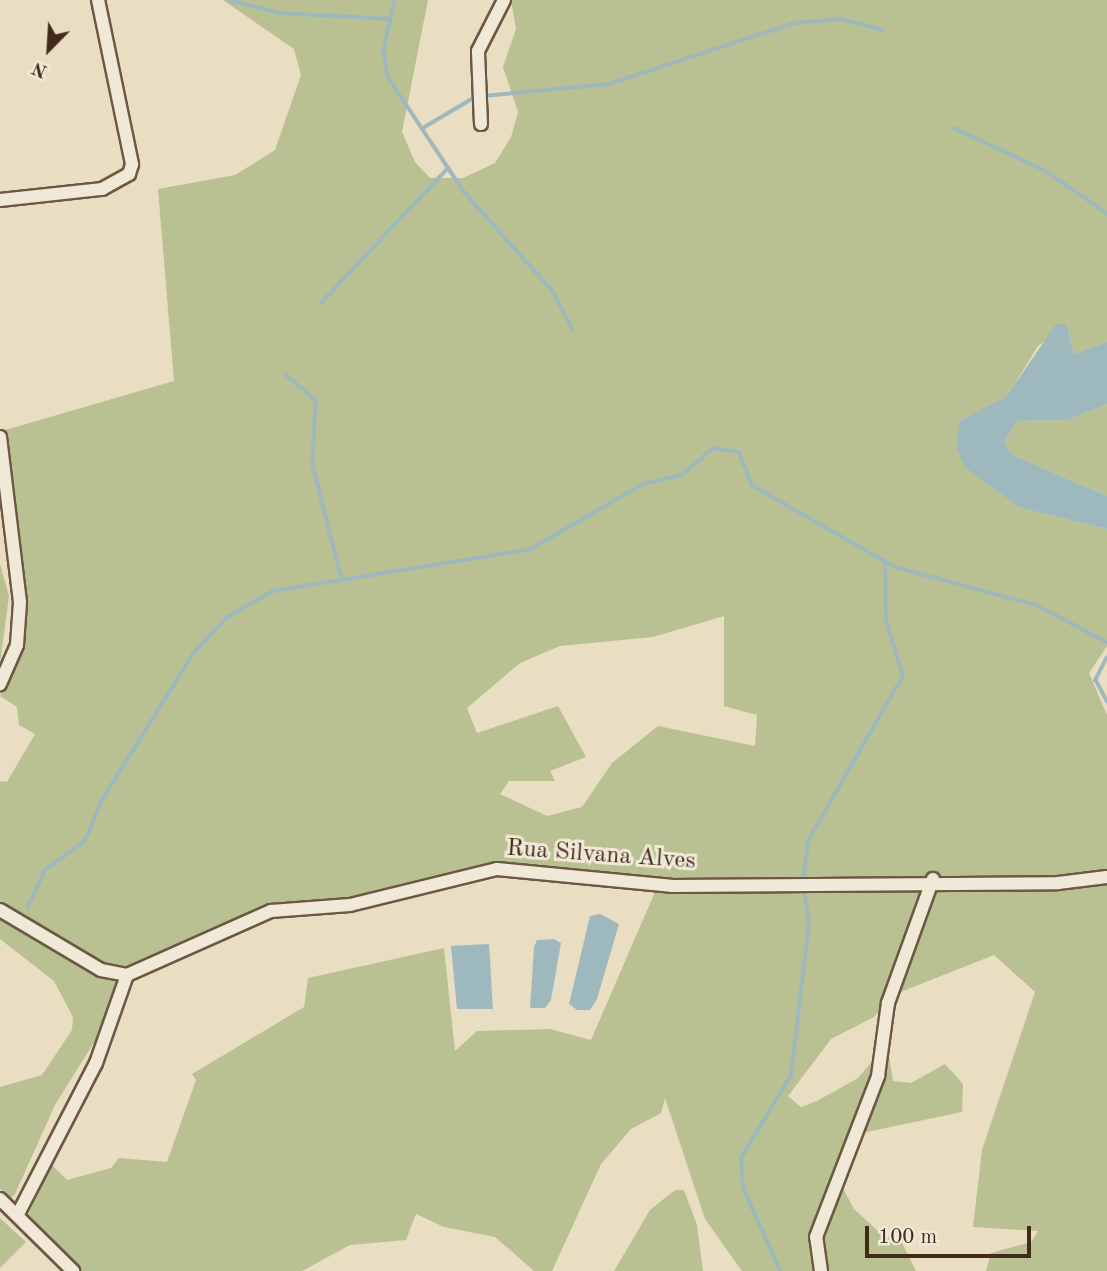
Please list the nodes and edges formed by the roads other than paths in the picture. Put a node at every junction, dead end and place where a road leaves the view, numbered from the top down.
1 (98, 0) edge
2 (503, 0) edge
3 (481, 124) dead end
4 (0, 200) edge
5 (0, 437) edge
6 (3, 483) edge
7 (6, 539) edge
8 (0, 684) edge
9 (1107, 877) edge
10 (933, 879) junction
11 (0, 910) edge
12 (127, 975) junction
13 (2, 1204) edge
14 (18, 1214) junction
15 (62, 1266) edge
16 (72, 1271) edge
17 (821, 1271) edge

1 - 4 street
2 - 3 street
5 - 6 street
6 - 7 street
7 - 8 street
9 - 10 street, Rua Silvana Alves
10 - 12 street, Rua Silvana Alves
10 - 17 street
11 - 12 street
12 - 14 street
13 - 14 street
14 - 15 street
15 - 16 street

